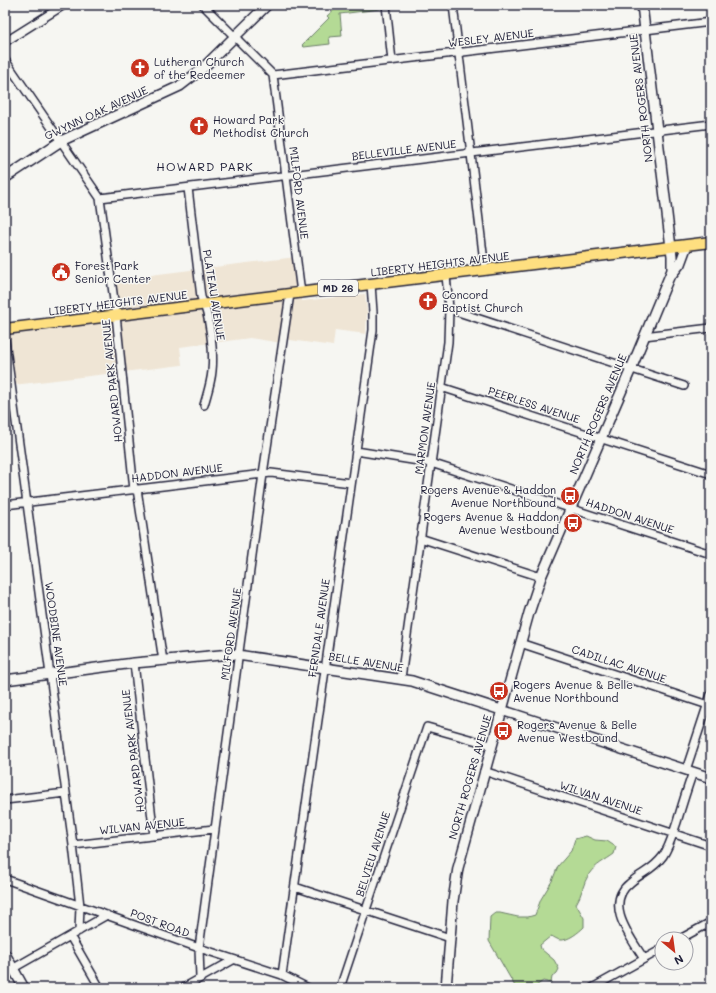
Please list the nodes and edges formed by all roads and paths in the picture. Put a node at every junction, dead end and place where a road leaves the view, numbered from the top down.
1 (64, 5) edge
2 (203, 5) edge
3 (267, 5) edge
4 (386, 5) edge
5 (453, 5) edge
6 (642, 5) edge
7 (711, 22) edge
8 (645, 30) junction
9 (235, 37) junction
10 (5, 42) edge
11 (458, 53) junction
12 (5, 60) edge
13 (392, 61) junction
14 (273, 75) junction
15 (711, 124) edge
16 (656, 131) junction
17 (61, 141) junction
18 (471, 153) junction
19 (286, 176) junction
20 (5, 178) edge
21 (188, 188) junction
22 (100, 198) junction
23 (711, 242) edge
24 (687, 245) junction
25 (670, 247) junction
26 (485, 270) junction
27 (446, 275) junction
28 (671, 275) junction
29 (370, 284) junction
30 (301, 293) junction
31 (290, 294) junction
32 (205, 304) junction
33 (450, 309) junction
34 (116, 315) junction
35 (711, 328) edge
36 (5, 329) edge
37 (644, 336) junction
38 (5, 340) edge
39 (631, 369) junction
40 (684, 386) dead end
41 (441, 387) junction
42 (204, 405) dead end
43 (601, 438) junction
44 (356, 451) junction
45 (431, 463) junction
46 (264, 474) junction
47 (711, 474) edge
48 (351, 483) junction
49 (135, 489) junction
50 (27, 503) junction
51 (5, 505) edge
52 (571, 508) junction
53 (420, 538) junction
54 (711, 554) edge
55 (542, 577) junction
56 (520, 643) junction
57 (239, 655) junction
58 (162, 661) junction
59 (134, 663) junction
60 (325, 667) junction
61 (50, 674) junction
62 (401, 678) junction
63 (5, 680) edge
64 (711, 694) edge
65 (709, 705) edge
66 (501, 710) junction
67 (491, 746) junction
68 (689, 771) junction
69 (484, 772) junction
70 (711, 778) edge
71 (66, 793) junction
72 (5, 800) edge
73 (214, 829) junction
74 (673, 833) junction
75 (154, 836) junction
76 (73, 845) junction
77 (711, 846) edge
78 (5, 879) edge
79 (294, 887) junction
80 (80, 906) junction
81 (366, 911) junction
82 (107, 915) junction
83 (711, 922) edge
84 (79, 930) junction
85 (694, 931) edge
86 (70, 936) junction
87 (450, 938) junction
88 (199, 948) junction
89 (654, 953) edge
90 (5, 954) edge
91 (644, 959) junction
92 (233, 960) junction
93 (9, 970) edge
94 (282, 975) junction
95 (200, 978) junction
96 (24, 988) edge
97 (100, 988) edge
98 (183, 988) edge
99 (308, 988) edge
100 (340, 988) edge
101 (446, 988) edge
102 (592, 988) edge

1 - 10 street
2 - 9 street
3 - 9 street, GWYNN OAK AVENUE
4 - 13 street
5 - 11 street
6 - 8 street, NORTH ROGERS AVENUE
7 - 8 street, WESLEY AVENUE
8 - 11 street, WESLEY AVENUE
8 - 16 street, NORTH ROGERS AVENUE
9 - 14 street
9 - 17 street, GWYNN OAK AVENUE
11 - 13 street, WESLEY AVENUE
11 - 18 street
12 - 17 street, HOWARD PARK AVENUE
13 - 14 street, WESLEY AVENUE
14 - 19 street, MILFORD AVENUE
15 - 16 street, BELLEVILLE AVENUE
16 - 18 street, BELLEVILLE AVENUE
16 - 25 street, NORTH ROGERS AVENUE
17 - 20 street, GWYNN OAK AVENUE
17 - 22 street, HOWARD PARK AVENUE
18 - 19 street, BELLEVILLE AVENUE
18 - 26 street
19 - 21 street, BELLEVILLE AVENUE
19 - 30 street, MILFORD AVENUE
21 - 22 street, BELLEVILLE AVENUE
21 - 32 street, PLATEAU AVENUE
22 - 34 street, HOWARD PARK AVENUE
23 - 24 main road, LIBERTY HEIGHTS AVENUE / MD 26
24 - 25 main road, LIBERTY HEIGHTS AVENUE / MD 26
24 - 28 street
25 - 26 main road, LIBERTY HEIGHTS AVENUE / MD 26
25 - 28 street, NORTH ROGERS AVENUE
26 - 27 main road, LIBERTY HEIGHTS AVENUE / MD 26
27 - 29 main road, LIBERTY HEIGHTS AVENUE / MD 26
27 - 33 street, MARMON AVENUE
28 - 37 street, NORTH ROGERS AVENUE
29 - 30 main road, LIBERTY HEIGHTS AVENUE / MD 26
29 - 44 street, FERNDALE AVENUE
30 - 31 main road, LIBERTY HEIGHTS AVENUE / MD 26
31 - 32 main road, LIBERTY HEIGHTS AVENUE / MD 26
31 - 46 street, MILFORD AVENUE
32 - 34 main road, LIBERTY HEIGHTS AVENUE / MD 26
32 - 42 street, PLATEAU AVENUE
33 - 39 street
33 - 41 street, MARMON AVENUE
34 - 36 main road, LIBERTY HEIGHTS AVENUE / MD 26
34 - 49 street, HOWARD PARK AVENUE
35 - 37 street
37 - 39 street, NORTH ROGERS AVENUE
38 - 50 street, WOODBINE AVENUE
39 - 40 street
39 - 43 street, NORTH ROGERS AVENUE
41 - 43 street, PEERLESS AVENUE
41 - 45 street, MARMON AVENUE
43 - 47 street, PEERLESS AVENUE
43 - 52 street, NORTH ROGERS AVENUE
44 - 45 street, HADDON AVENUE
44 - 48 street, FERNDALE AVENUE
45 - 52 street, HADDON AVENUE
45 - 53 street, MARMON AVENUE
46 - 48 street, HADDON AVENUE
46 - 49 street, HADDON AVENUE
46 - 57 street, MILFORD AVENUE
48 - 60 street, FERNDALE AVENUE
49 - 50 street, HADDON AVENUE
49 - 58 street, HOWARD PARK AVENUE
50 - 51 street, HADDON AVENUE
50 - 61 street, WOODBINE AVENUE
52 - 54 street, HADDON AVENUE
52 - 55 street, NORTH ROGERS AVENUE
53 - 55 street
53 - 62 street, MARMON AVENUE
55 - 56 street, NORTH ROGERS AVENUE
56 - 65 street, CADILLAC AVENUE
56 - 66 street, NORTH ROGERS AVENUE
57 - 58 street, BELLE AVENUE
57 - 60 street, BELLE AVENUE
57 - 73 street, MILFORD AVENUE
58 - 59 street, BELLE AVENUE
59 - 61 street, BELLE AVENUE
59 - 75 street, HOWARD PARK AVENUE
60 - 62 street, BELLE AVENUE
60 - 79 street, FERNDALE AVENUE
61 - 63 street, BELLE AVENUE
61 - 71 street, WOODBINE AVENUE
62 - 66 street, BELLE AVENUE
64 - 65 street
65 - 68 street
66 - 67 street, NORTH ROGERS AVENUE
66 - 68 street, BELLE AVENUE
67 - 69 street, NORTH ROGERS AVENUE
67 - 81 street, BELVIEU AVENUE
68 - 70 street, BELLE AVENUE
68 - 74 street
69 - 74 street, WILVAN AVENUE
69 - 87 street, NORTH ROGERS AVENUE
71 - 72 street
71 - 76 street, WOODBINE AVENUE
73 - 75 street, WILVAN AVENUE
73 - 88 street, MILFORD AVENUE
74 - 77 street, WILVAN AVENUE
74 - 91 street
75 - 76 street, WILVAN AVENUE
76 - 80 street, WOODBINE AVENUE
78 - 80 street, POST ROAD
79 - 81 street
79 - 94 street, FERNDALE AVENUE
80 - 82 street, POST ROAD
80 - 84 street, WOODBINE AVENUE
81 - 87 street
81 - 100 street, BELVIEU AVENUE
82 - 84 street
82 - 88 street, POST ROAD
83 - 85 street
84 - 86 street
86 - 93 street
86 - 97 street
87 - 101 street, NORTH ROGERS AVENUE
88 - 92 street, POST ROAD
88 - 95 street, MILFORD AVENUE
89 - 91 street
90 - 93 street
91 - 102 street
92 - 94 street, POST ROAD
92 - 95 street
93 - 96 street
94 - 99 street, POST ROAD
95 - 98 street

